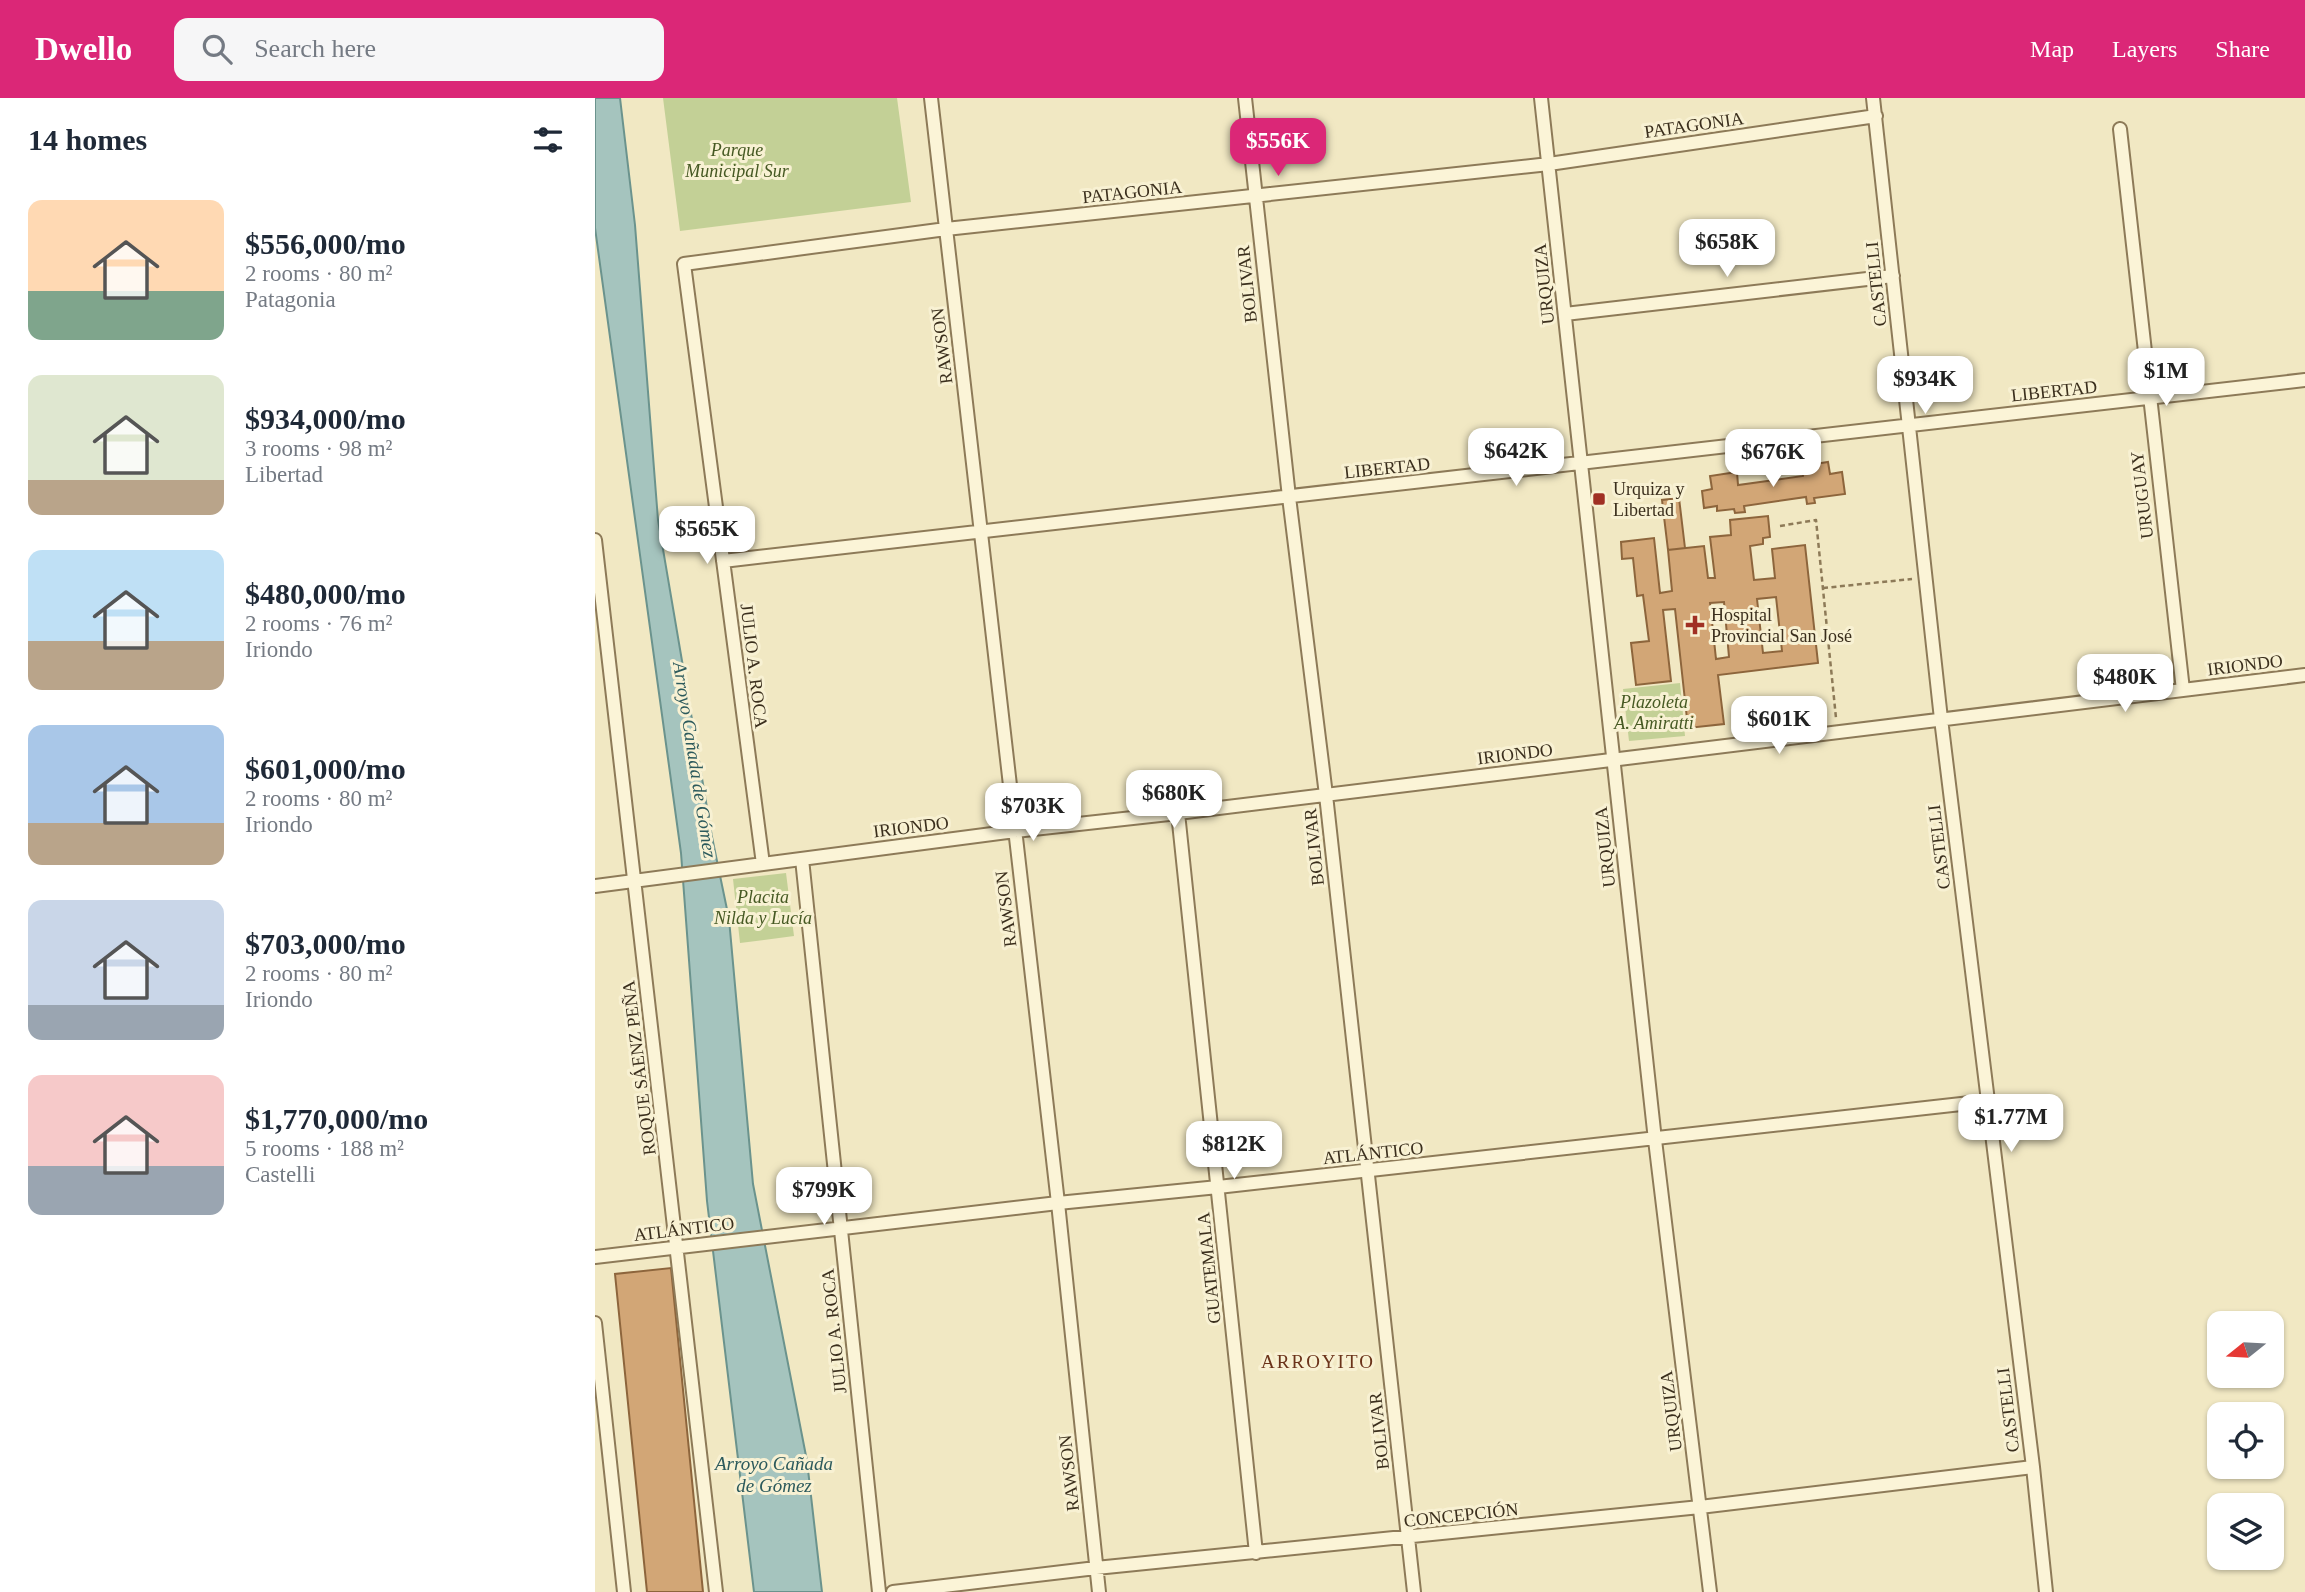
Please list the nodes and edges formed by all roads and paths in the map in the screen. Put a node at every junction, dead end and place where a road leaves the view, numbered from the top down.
1 (930, 98) edge
2 (1245, 98) edge
3 (1541, 98) edge
4 (1874, 98) edge
5 (1875, 116) junction
6 (2120, 129) dead end
7 (1549, 164) junction
8 (1255, 197) junction
9 (946, 229) junction
10 (684, 264) joint
11 (1893, 276) junction
12 (1565, 314) junction
13 (2305, 380) edge
14 (2148, 398) junction
15 (1909, 425) junction
16 (1581, 464) junction
17 (1289, 496) junction
18 (1780, 526) dead end
19 (980, 530) junction
20 (595, 540) edge
21 (723, 561) junction
22 (597, 577) edge
23 (1926, 577) junction
24 (1823, 588) junction
25 (2305, 675) edge
26 (2183, 690) junction
27 (1941, 719) junction
28 (1837, 732) junction
29 (1613, 759) junction
30 (1326, 795) junction
31 (1178, 813) junction
32 (1015, 831) junction
33 (802, 859) junction
34 (763, 864) junction
35 (635, 882) junction
36 (595, 886) edge
37 (1988, 1101) junction
38 (1655, 1140) junction
39 (1368, 1171) junction
40 (1218, 1187) junction
41 (1058, 1203) junction
42 (841, 1227) junction
43 (678, 1248) junction
44 (595, 1257) edge
45 (595, 1323) edge
46 (2033, 1467) junction
47 (1700, 1507) junction
48 (1408, 1538) junction
49 (1256, 1553) junction
50 (1096, 1568) junction
51 (624, 1592) edge
52 (716, 1592) edge
53 (879, 1592) edge
54 (893, 1592) edge
55 (1100, 1592) edge
56 (1414, 1592) edge
57 (1710, 1592) edge
58 (2046, 1592) edge

1 - 9 street, RAWSON
2 - 8 street, BOLIVAR
3 - 7 street, URQUIZA
4 - 5 street, CASTELLI
5 - 7 street, PATAGONIA
5 - 11 street, CASTELLI
6 - 14 street, URUGUAY
7 - 8 street, PATAGONIA
7 - 12 street, URQUIZA
8 - 9 street, PATAGONIA
8 - 17 street, BOLIVAR
9 - 10 street, PATAGONIA
9 - 19 street, RAWSON
10 - 21 street, JULIO A. ROCA
11 - 12 street
11 - 15 street, CASTELLI
12 - 16 street, URQUIZA
13 - 14 street, LIBERTAD
14 - 15 street, LIBERTAD
14 - 26 street, URUGUAY
15 - 16 street, LIBERTAD
15 - 23 street, CASTELLI
16 - 17 street, LIBERTAD
16 - 29 street, URQUIZA
17 - 19 street, LIBERTAD
17 - 30 street, BOLIVAR
18 - 24 path
19 - 21 street, LIBERTAD
19 - 32 street, RAWSON
20 - 22 street, ROQUE SÁENZ PEÑA
21 - 34 street, JULIO A. ROCA
22 - 35 street, ROQUE SÁENZ PEÑA
23 - 24 path
23 - 27 street, CASTELLI
24 - 28 path
25 - 26 street, IRIONDO
26 - 27 street, IRIONDO
27 - 28 street, IRIONDO
27 - 37 street, CASTELLI
28 - 29 street, IRIONDO
29 - 30 street, IRIONDO
29 - 38 street, URQUIZA
30 - 31 street, IRIONDO
30 - 39 street, BOLIVAR
31 - 32 street, IRIONDO
31 - 40 street, GUATEMALA
32 - 33 street, IRIONDO
32 - 41 street, RAWSON
33 - 34 street, IRIONDO
33 - 42 street, JULIO A. ROCA
34 - 35 street, IRIONDO
35 - 36 street
35 - 43 street, ROQUE SÁENZ PEÑA
37 - 38 street, ATLÁNTICO
37 - 46 street, CASTELLI
38 - 39 street, ATLÁNTICO
38 - 47 street, URQUIZA
39 - 40 street, ATLÁNTICO
39 - 48 street, BOLIVAR
40 - 41 street, ATLÁNTICO
40 - 49 street, GUATEMALA
41 - 42 street, ATLÁNTICO
41 - 50 street, RAWSON
42 - 43 street, ATLÁNTICO
42 - 53 street, JULIO A. ROCA
43 - 44 street, ATLÁNTICO
43 - 52 street, ROQUE SÁENZ PEÑA
45 - 51 street
46 - 47 street, CONCEPCIÓN
46 - 58 street, CASTELLI
47 - 48 street, CONCEPCIÓN
47 - 57 street, URQUIZA
48 - 49 street, CONCEPCIÓN
48 - 56 street, BOLIVAR
49 - 50 street, CONCEPCIÓN
50 - 54 street, CONCEPCIÓN
50 - 55 street, RAWSON

